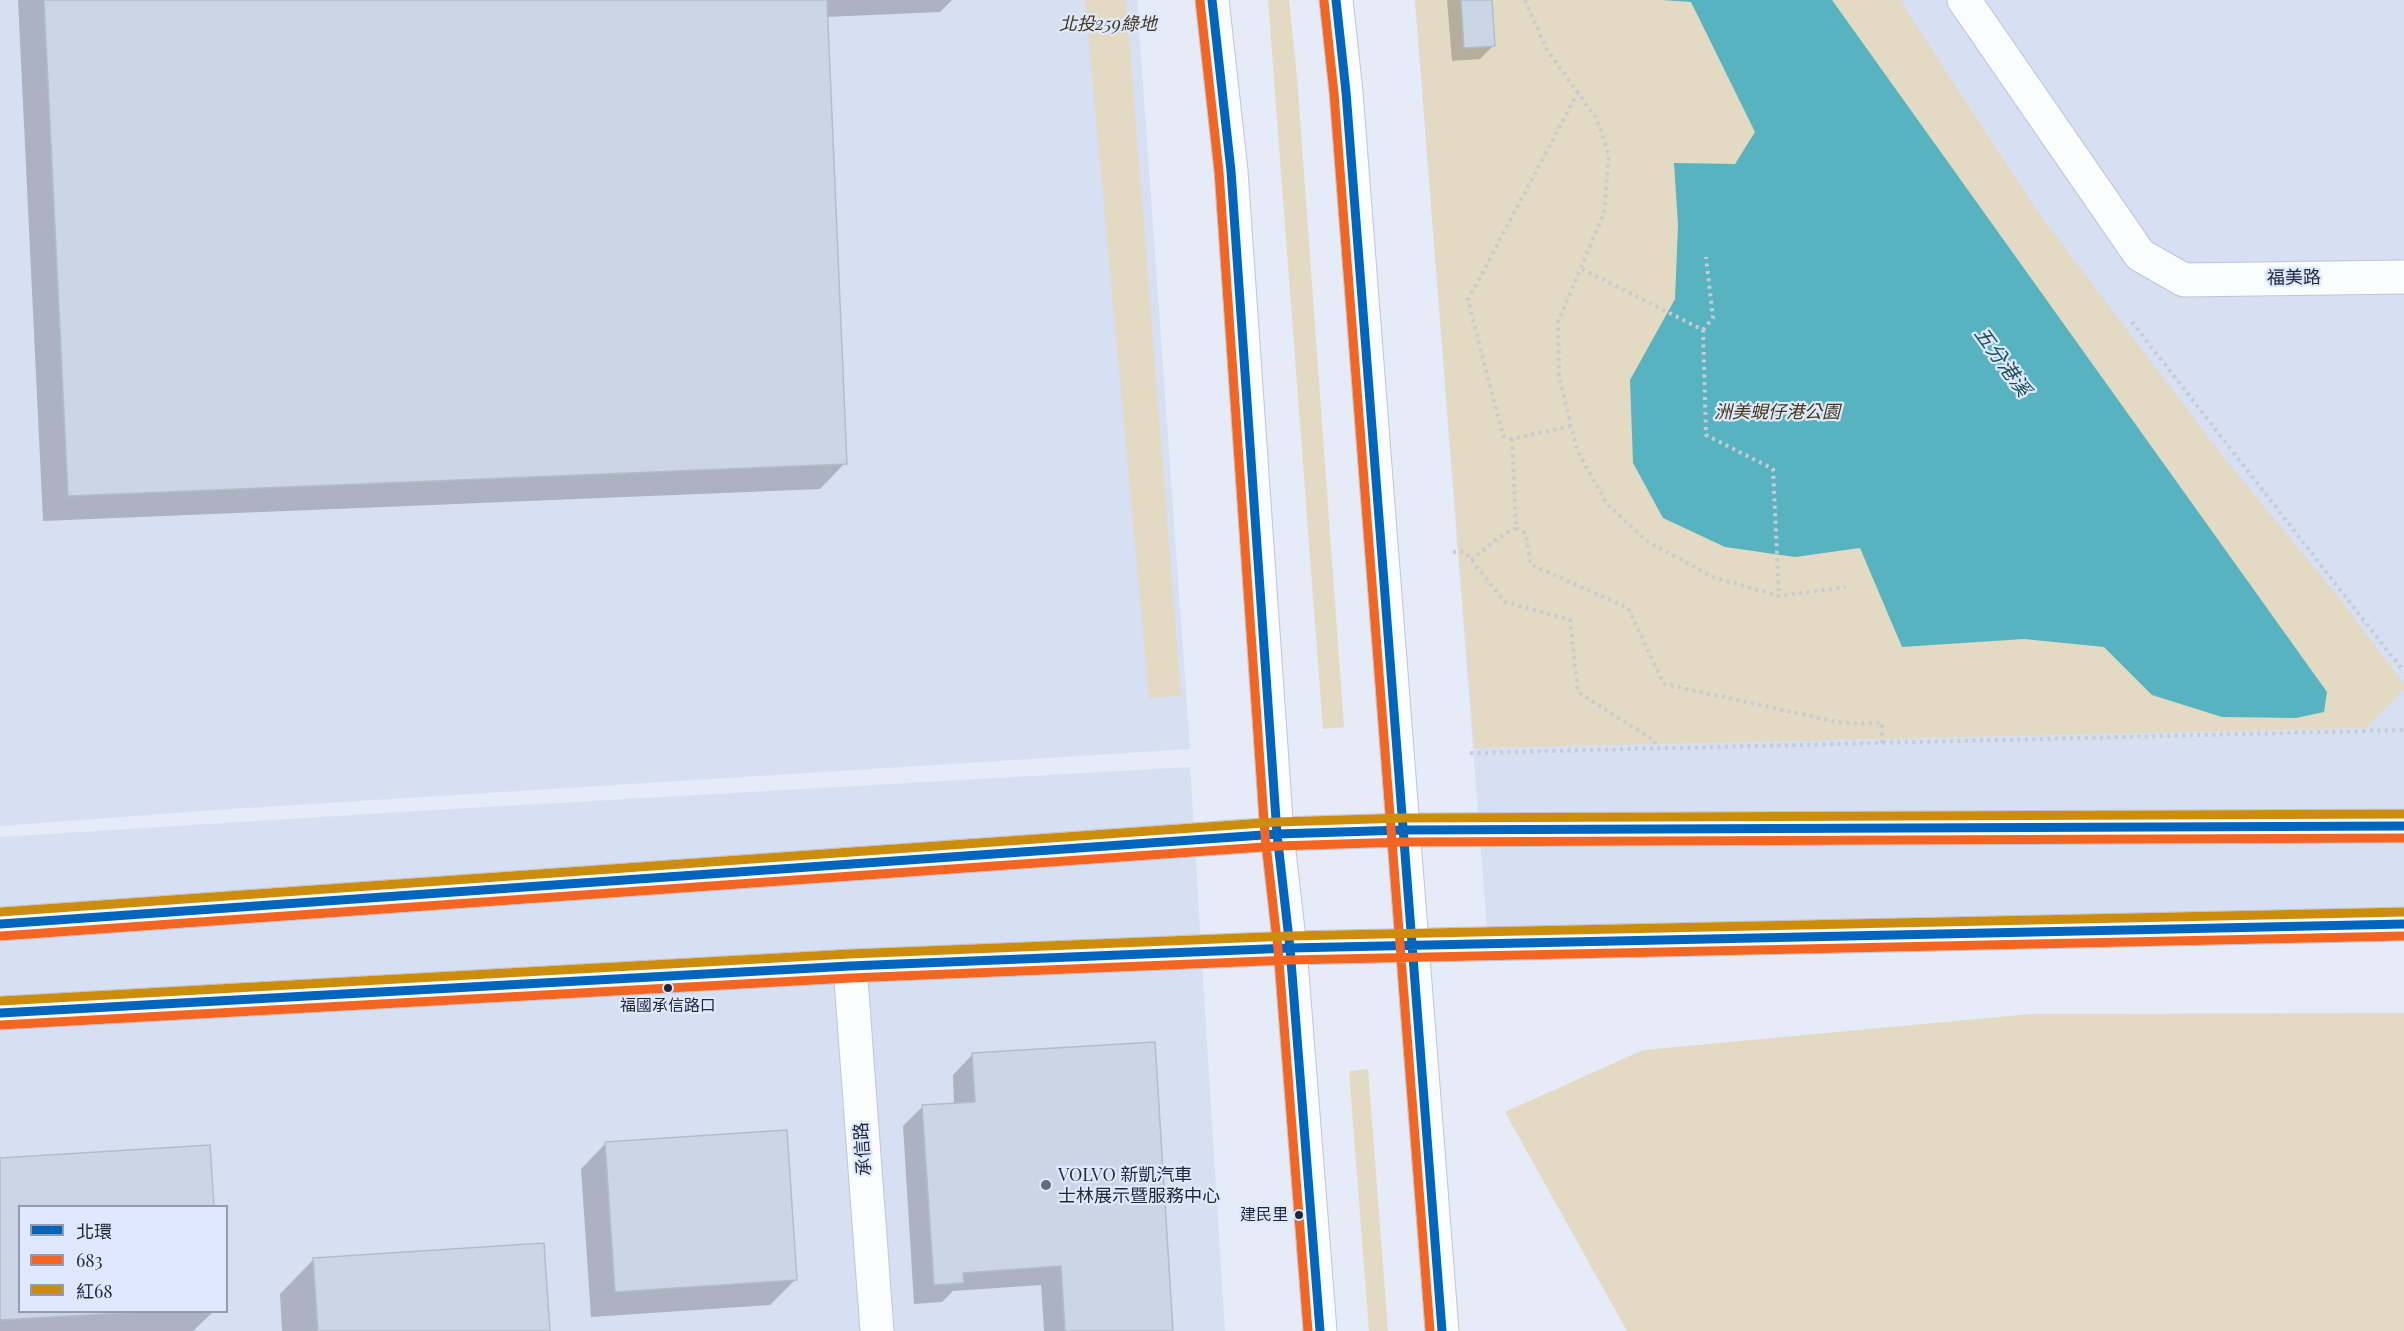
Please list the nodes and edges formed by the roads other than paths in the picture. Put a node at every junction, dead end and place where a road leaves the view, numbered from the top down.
1 (1212, 0) edge
2 (1336, 0) edge
3 (1964, 0) edge
4 (2404, 277) edge
5 (2404, 825) edge
6 (1404, 830) junction
7 (1276, 834) junction
8 (0, 924) edge
9 (2404, 924) edge
10 (1412, 946) junction
11 (1290, 948) junction
12 (850, 966) junction
13 (0, 1013) edge
14 (877, 1331) edge
15 (1320, 1331) edge
16 (1442, 1331) edge

1 - 7 street
2 - 6 street
3 - 4 street, 福美路
5 - 6 street
6 - 7 street
6 - 10 street
7 - 8 street
7 - 11 street
9 - 10 street
10 - 11 street
10 - 16 street
11 - 12 street
11 - 15 street
12 - 13 street
12 - 14 street, 承信路

